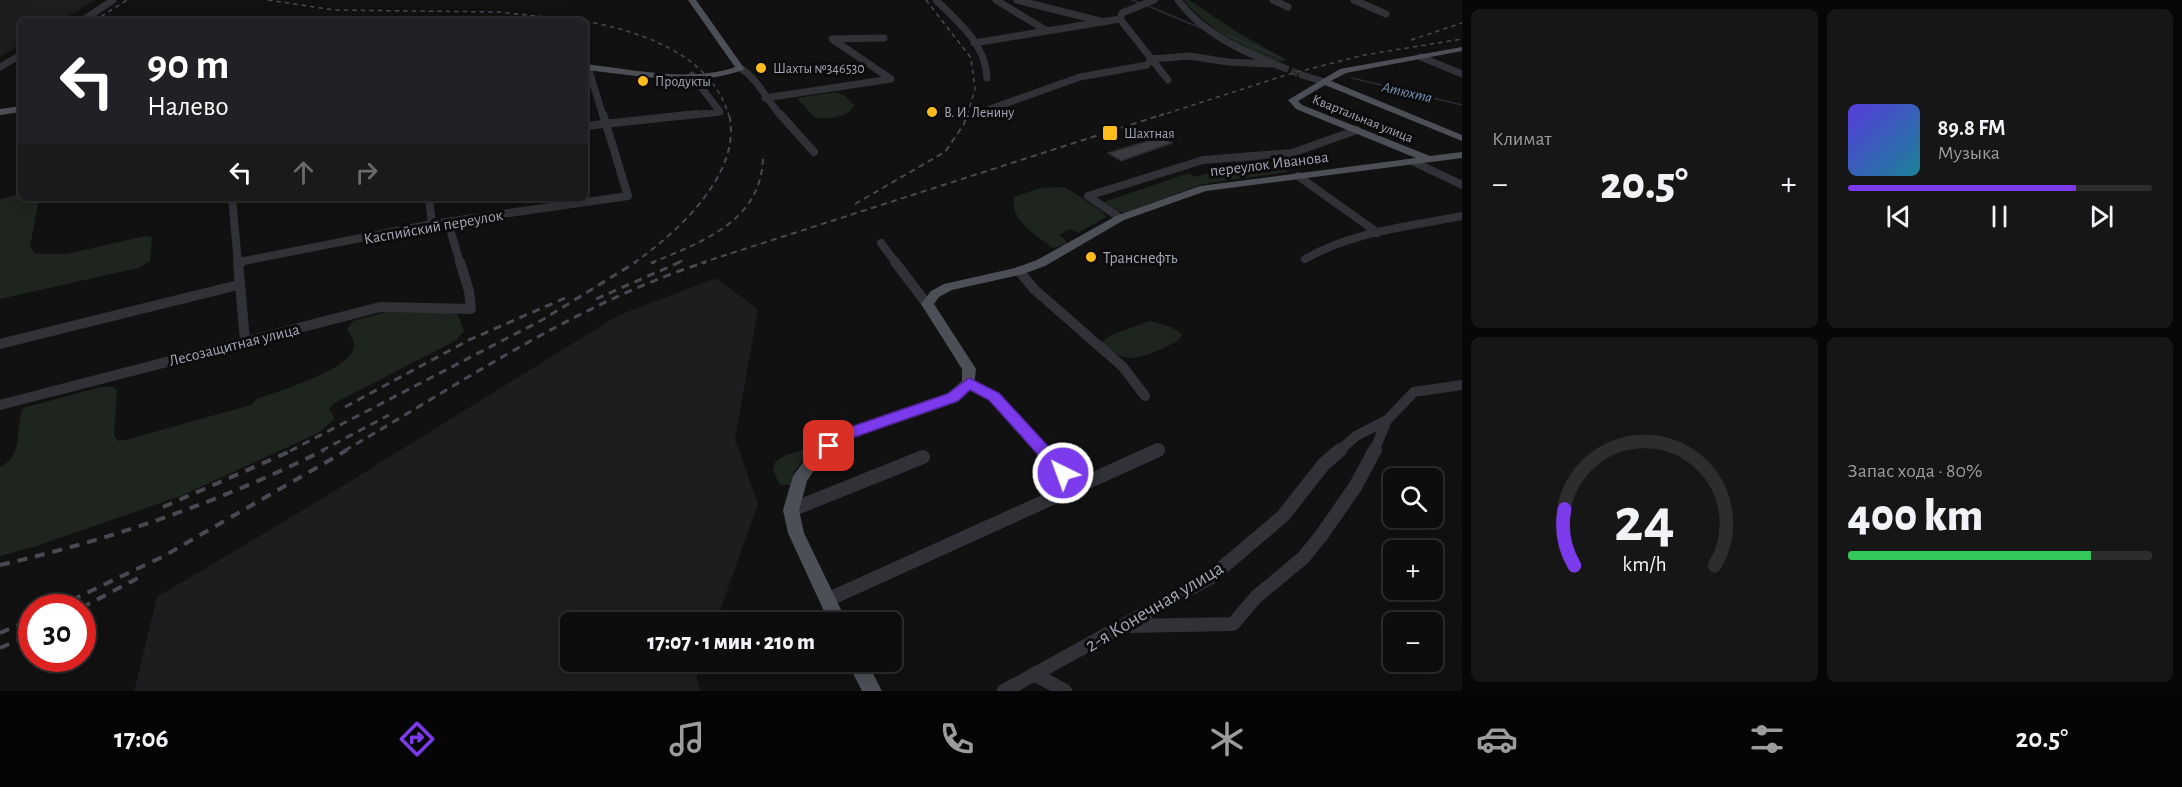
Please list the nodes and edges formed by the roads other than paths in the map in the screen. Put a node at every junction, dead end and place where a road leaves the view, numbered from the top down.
1 (113, 0) edge
2 (692, 0) edge
3 (936, 0) edge
4 (996, 0) edge
5 (1017, 0) edge
6 (1154, 0) edge
7 (1178, 0) edge
8 (1273, 0) edge
9 (1354, 0) edge
10 (1287, 7) dead end
11 (1386, 14) dead end
12 (86, 18) edge
13 (1120, 19) junction
14 (1103, 22) junction
15 (1047, 31) junction
16 (884, 38) dead end
17 (974, 43) junction
18 (1462, 49) edge
19 (1421, 57) junction
20 (18, 58) edge
21 (1151, 59) junction
22 (1274, 64) junction
23 (0, 67) edge
24 (588, 67) edge
25 (1282, 67) tunnel mouth
26 (740, 68) junction
27 (588, 73) edge
28 (1462, 74) edge
29 (692, 75) junction
30 (1302, 75) tunnel mouth
31 (987, 78) dead end
32 (1168, 80) dead end
33 (1325, 82) junction
34 (595, 92) junction
35 (588, 93) edge
36 (765, 98) junction
37 (18, 109) edge
38 (990, 109) dead end
39 (0, 112) edge
40 (604, 124) junction
41 (588, 126) edge
42 (1357, 130) junction
43 (1462, 138) edge
44 (814, 152) dead end
45 (1462, 155) edge
46 (1429, 160) junction
47 (1414, 162) junction
48 (1298, 176) junction
49 (1462, 185) edge
50 (232, 201) edge
51 (429, 201) edge
52 (1462, 216) edge
53 (1120, 218) junction
54 (448, 222) junction
55 (432, 224) junction
56 (1378, 233) junction
57 (880, 243) dead end
58 (1305, 259) dead end
59 (239, 262) junction
60 (1019, 271) junction
61 (238, 285) junction
62 (927, 304) junction
63 (245, 340) junction
64 (0, 344) edge
65 (969, 383) junction
66 (1462, 384) edge
67 (1145, 396) dead end
68 (0, 405) edge
69 (1387, 420) junction
70 (1158, 450) dead end
71 (923, 457) dead end
72 (1077, 488) junction
73 (791, 510) junction
74 (827, 600) junction
75 (833, 612) edge
76 (1125, 626) junction
77 (862, 672) edge
78 (1034, 674) junction
79 (872, 691) edge
80 (1004, 691) edge
81 (1065, 691) edge

1 - 12 street
2 - 26 main road
3 - 17 street
4 - 15 street
5 - 14 street
6 - 13 street
7 - 22 street
8 - 10 street
9 - 11 street
13 - 14 street
13 - 21 street
14 - 15 street
15 - 17 street
16 - 36 street
17 - 31 street
18 - 19 main road
19 - 28 street
19 - 33 main road
20 - 23 street
21 - 22 street
21 - 32 street
21 - 38 street
22 - 25 street
24 - 29 main road
26 - 29 main road
26 - 36 street
27 - 34 street
29 - 40 street
30 - 33 street
33 - 42 main road, Квартальная улица
33 - 43 main road
34 - 35 street
34 - 40 street
36 - 44 street
37 - 39 main road
40 - 41 street
40 - 54 street, Каспийский переулок
42 - 46 main road, Квартальная улица
42 - 53 street
45 - 46 main road, переулок Иванова
46 - 47 main road, переулок Иванова
47 - 48 main road, переулок Иванова
47 - 49 street, Квартальная улица
48 - 53 main road, переулок Иванова
48 - 56 street
50 - 59 street
51 - 55 street
52 - 56 street
53 - 60 main road, переулок Иванова
54 - 55 street, Каспийский переулок
54 - 63 street, Лесозащитная улица
55 - 59 street, Каспийский переулок
56 - 58 street
57 - 62 street
59 - 61 street
60 - 62 main road, переулок Иванова
60 - 67 street
61 - 63 street
61 - 64 street
62 - 65 main road
63 - 68 street, Лесозащитная улица
65 - 72 street
65 - 73 main road
66 - 69 street, 2-я Конечная улица
69 - 76 street, 2-я Конечная улица
69 - 76 street
70 - 72 street
71 - 73 street
72 - 74 street
73 - 74 main road
74 - 75 main road
76 - 78 street, 2-я Конечная улица
77 - 79 main road
78 - 80 street, 2-я Конечная улица
78 - 81 street

